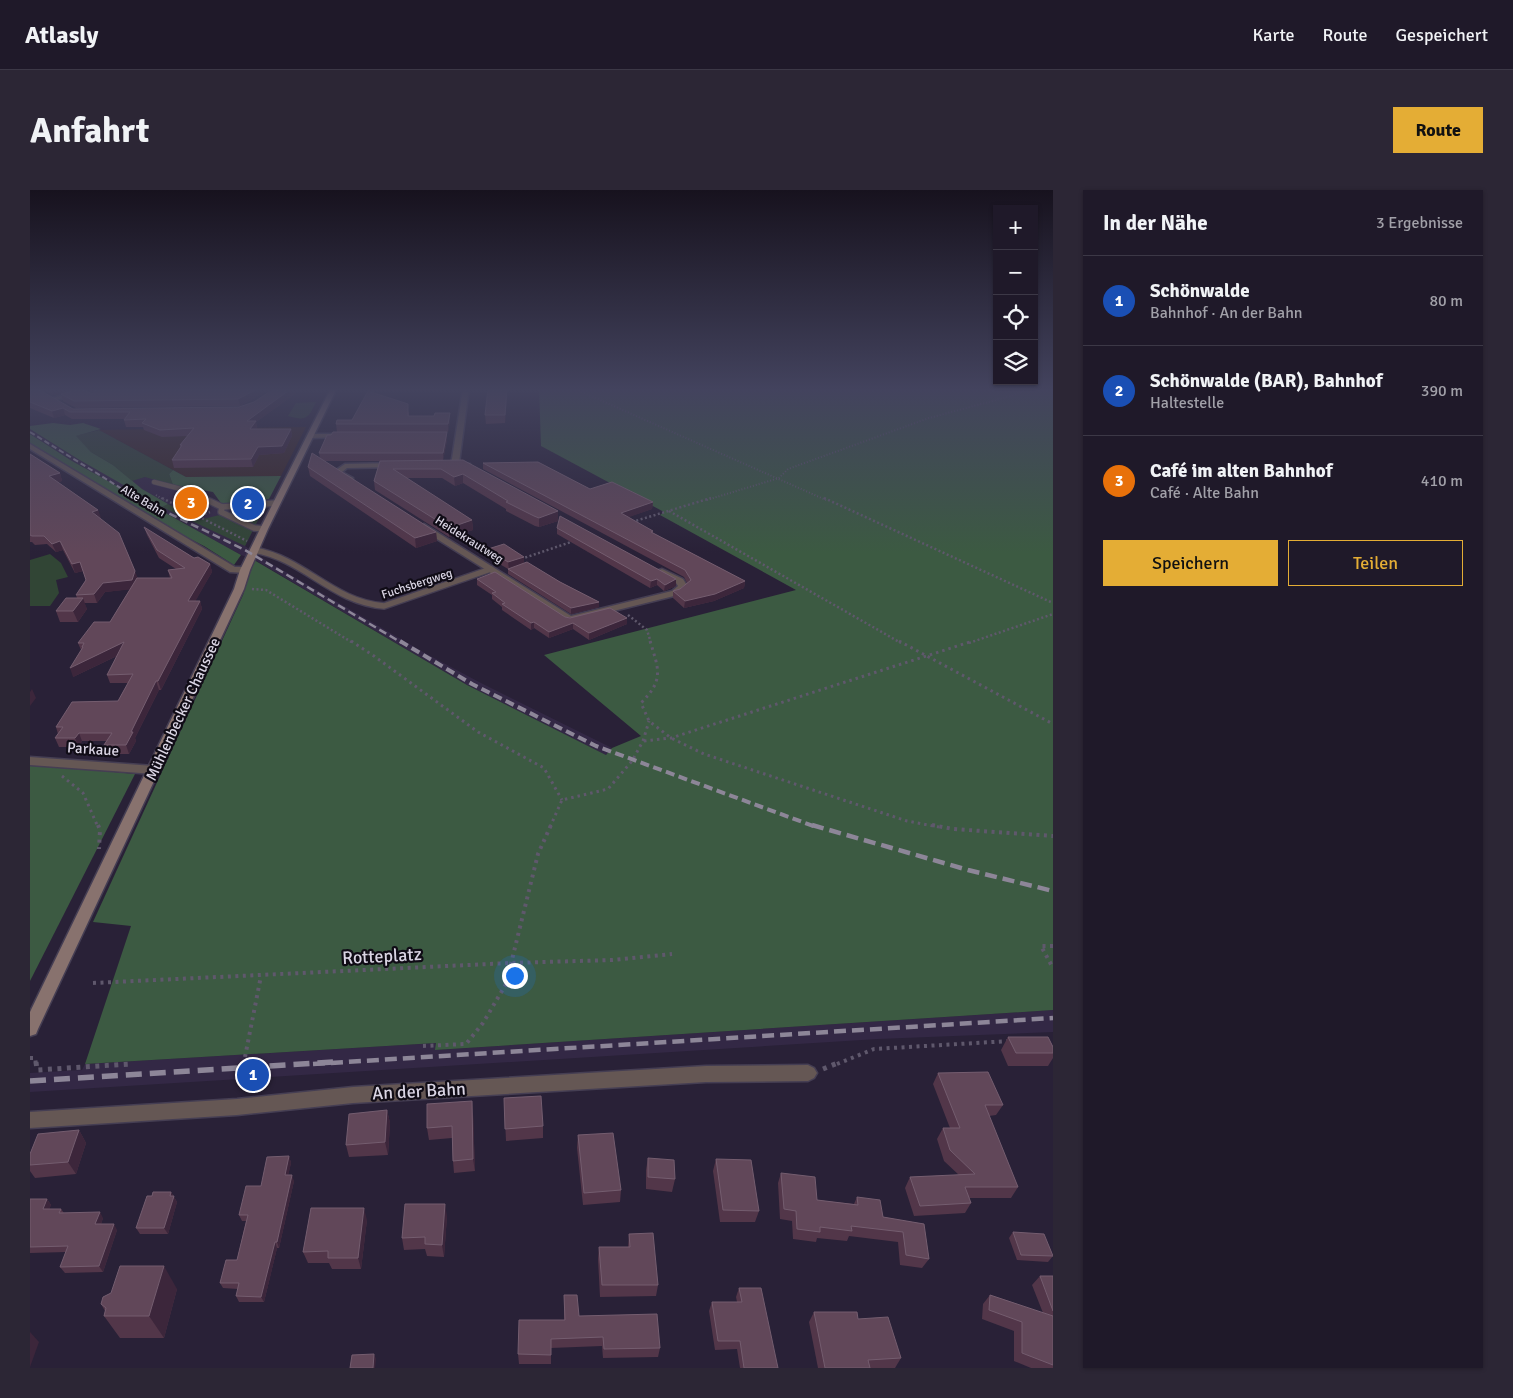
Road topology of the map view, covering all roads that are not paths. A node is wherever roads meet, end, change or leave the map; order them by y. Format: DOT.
graph roads {
  1 [pos="307,443"];
  2 [pos="459,443"];
  3 [pos="31,451"];
  4 [pos="446,465"];
  5 [pos="455,465"];
  6 [pos="400,466"];
  7 [pos="473,470"];
  8 [pos="154,482"];
  9 [pos="362,487"];
  10 [pos="278,503"];
  11 [pos="222,508"];
  12 [pos="418,523"];
  13 [pos="264,529"];
  14 [pos="252,546"];
  15 [pos="656,569"];
  16 [pos="245,570"];
  17 [pos="491,570"];
  18 [pos="30,761"];
  19 [pos="154,770"];
  20 [pos="30,1029"];
  21 [pos="808,1073"];
  22 [pos="30,1120"];
  1 -- 10 [label="main road, Mühlenbecker Chaussee"];
  2 -- 5 [label="street"];
  3 -- 16 [label="street, Alte Bahn"];
  4 -- 5 [label="street"];
  5 -- 7 [label="street"];
  6 -- 9 [label="street"];
  8 -- 11 [label="lane"];
  10 -- 11 [label="lane"];
  10 -- 13 [label="main road, Mühlenbecker Chaussee"];
  11 -- 13 [label="lane"];
  12 -- 17 [label="street, Heidekrautweg"];
  13 -- 14 [label="main road, Mühlenbecker Chaussee"];
  14 -- 16 [label="main road, Mühlenbecker Chaussee"];
  14 -- 17 [label="lane, Fuchsbergweg"];
  15 -- 17 [label="street, Heidekrautweg"];
  16 -- 19 [label="main road, Mühlenbecker Chaussee"];
  18 -- 19 [label="street, Parkaue"];
  19 -- 20 [label="main road, Mühlenbecker Chaussee"];
  21 -- 22 [label="street, An der Bahn"];
}
